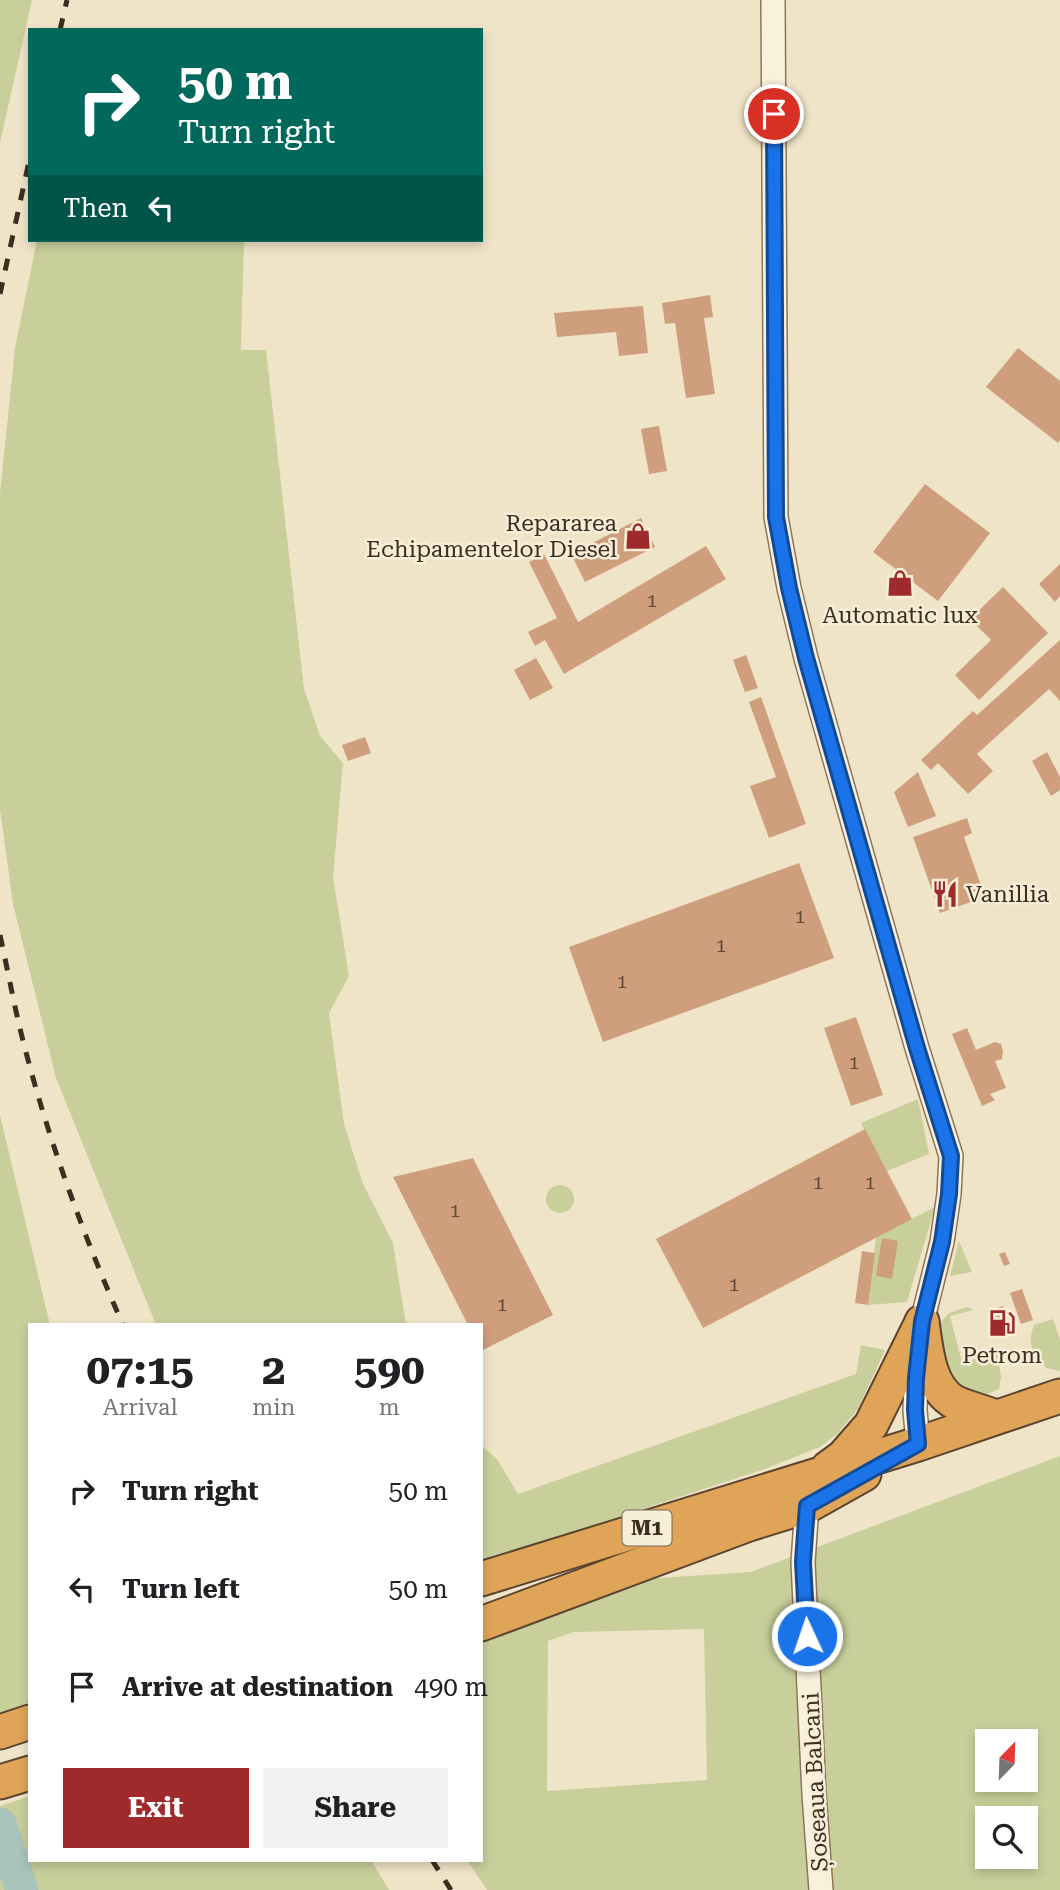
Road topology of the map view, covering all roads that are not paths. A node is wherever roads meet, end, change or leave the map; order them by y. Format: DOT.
graph roads {
  1 [pos="773,0"];
  2 [pos="922,1322"];
  3 [pos="1060,1396"];
  4 [pos="996,1417"];
  5 [pos="918,1444"];
  6 [pos="823,1472"];
  7 [pos="807,1506"];
  8 [pos="483,1578"];
  9 [pos="483,1623"];
  10 [pos="28,1723"];
  11 [pos="0,1732"];
  12 [pos="28,1774"];
  13 [pos="0,1782"];
  14 [pos="821,1890"];
  1 -- 2 [label="street"];
  2 -- 4 [label="highway"];
  2 -- 5 [label="street"];
  2 -- 6 [label="highway"];
  3 -- 4 [label="highway, M1"];
  4 -- 5 [label="highway, M1"];
  5 -- 6 [label="highway, M1"];
  5 -- 7 [label="highway, M1"];
  6 -- 8 [label="highway, M1"];
  7 -- 9 [label="highway, M1"];
  7 -- 14 [label="street, Șoseaua Balcani"];
  10 -- 11 [label="highway"];
  12 -- 13 [label="highway"];
}
